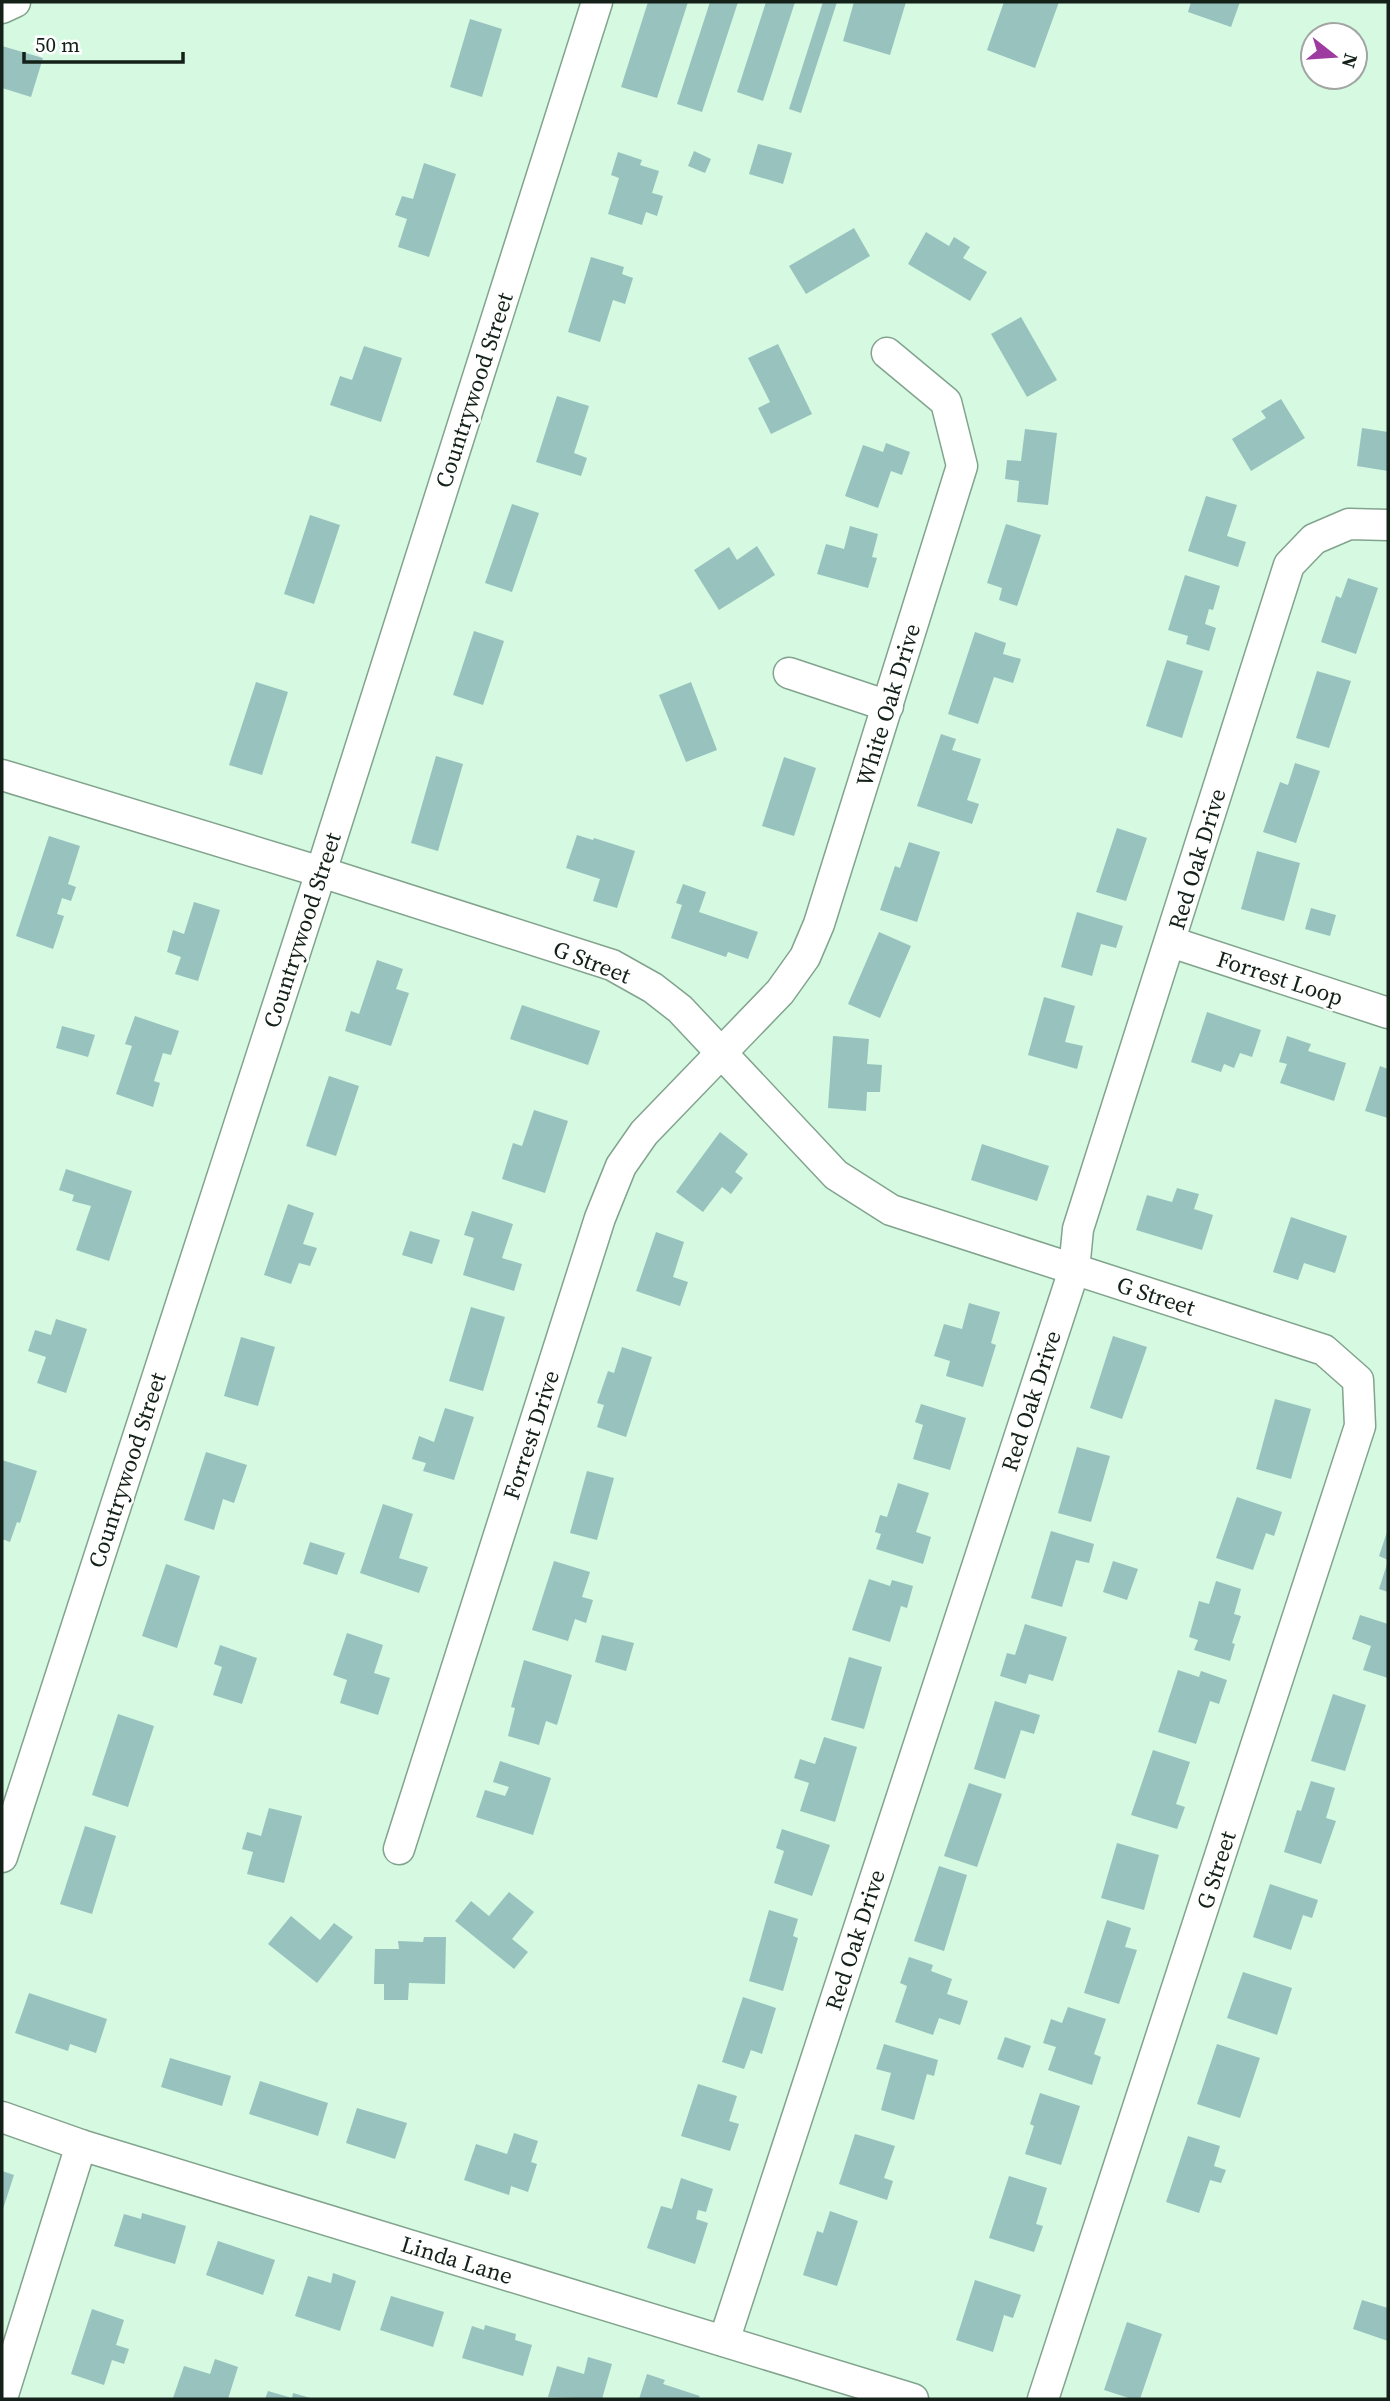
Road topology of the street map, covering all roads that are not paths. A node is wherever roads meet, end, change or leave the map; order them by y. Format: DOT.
graph roads {
  1 [pos="16,2"];
  2 [pos="597,2"];
  3 [pos="2,8"];
  4 [pos="887,353"];
  5 [pos="1388,525"];
  6 [pos="789,673"];
  7 [pos="888,706"];
  8 [pos="2,775"];
  9 [pos="321,872"];
  10 [pos="1171,942"];
  11 [pos="1388,1013"];
  12 [pos="723,1054"];
  13 [pos="1074,1270"];
  14 [pos="399,1849"];
  15 [pos="2,1857"];
  16 [pos="2,2117"];
  17 [pos="81,2145"];
  18 [pos="724,2341"];
  19 [pos="2,2398"];
  20 [pos="913,2399"];
  21 [pos="1043,2399"];
  1 -- 3 [label="street"];
  2 -- 9 [label="street, Countrywood Street"];
  4 -- 7 [label="street, White Oak Drive"];
  5 -- 10 [label="street, Red Oak Drive"];
  6 -- 7 [label="street"];
  7 -- 12 [label="street, White Oak Drive"];
  8 -- 9 [label="street, G Street"];
  9 -- 12 [label="street, G Street"];
  9 -- 15 [label="street, Countrywood Street"];
  10 -- 11 [label="street, Forrest Loop"];
  10 -- 13 [label="street, Red Oak Drive"];
  12 -- 13 [label="street, G Street"];
  12 -- 14 [label="street, Forrest Drive"];
  13 -- 18 [label="street, Red Oak Drive"];
  13 -- 21 [label="street, G Street"];
  16 -- 17 [label="street, Linda Lane"];
  17 -- 18 [label="street, Linda Lane"];
  17 -- 19 [label="street"];
  18 -- 20 [label="street, Linda Lane"];
}
